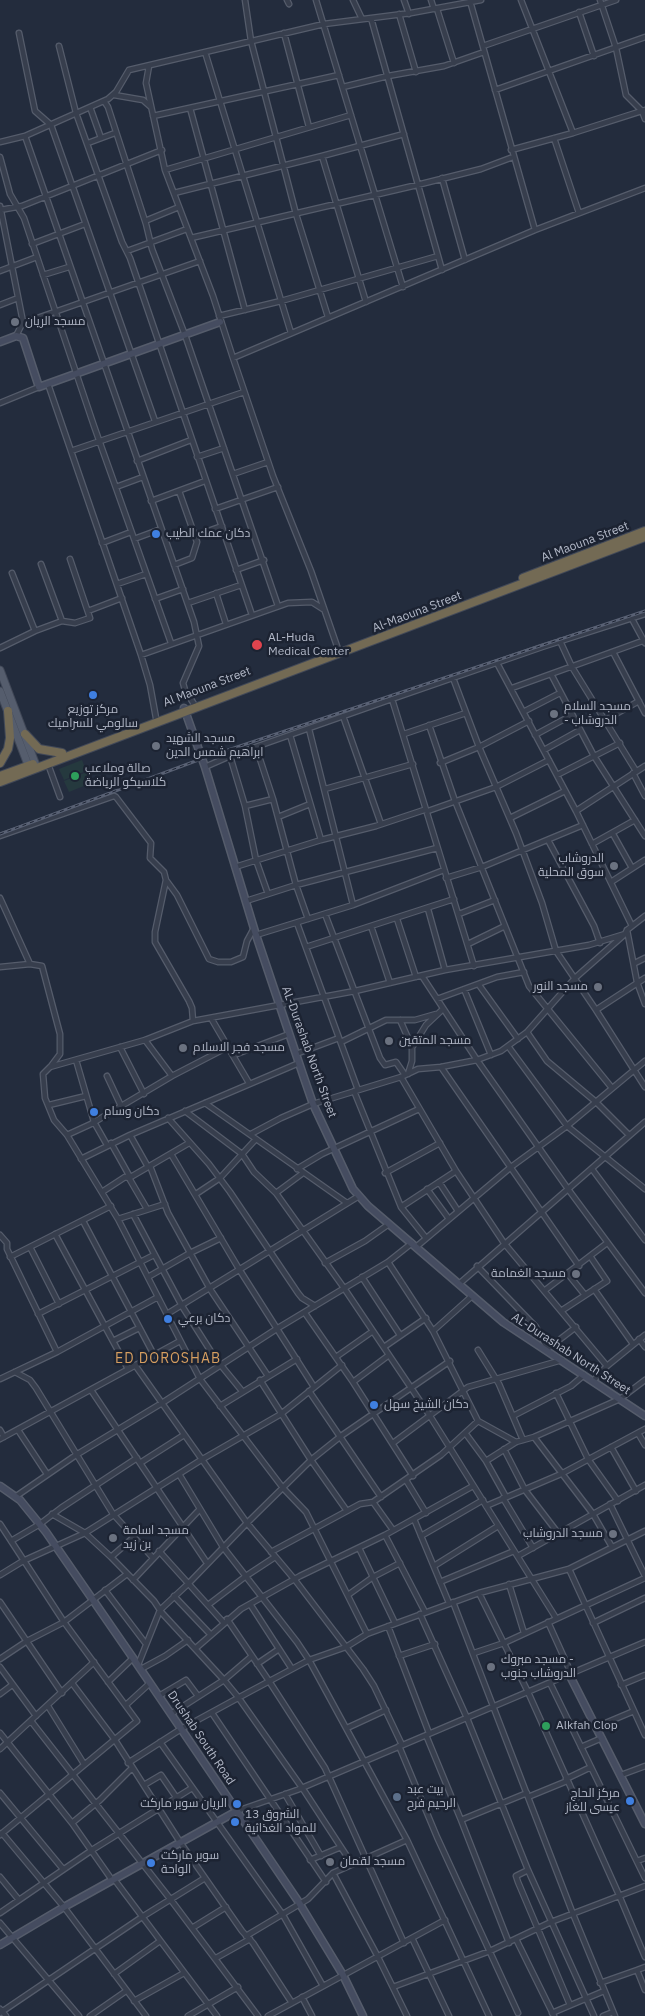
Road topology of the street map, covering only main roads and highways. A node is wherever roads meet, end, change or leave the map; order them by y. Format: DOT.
graph roads {
  1 [pos="645,531"];
  2 [pos="645,537"];
  3 [pos="0,670"];
  4 [pos="0,691"];
  5 [pos="184,710"];
  6 [pos="8,712"];
  7 [pos="25,734"];
  8 [pos="62,753"];
  9 [pos="0,763"];
  10 [pos="33,766"];
  11 [pos="0,776"];
  12 [pos="0,782"];
  1 -- 5 [label="highway, Al Maouna Street"];
  2 -- 5 [label="highway, Al-Maouna Street"];
  3 -- 6 [label="main road"];
  4 -- 6 [label="main road"];
  5 -- 8 [label="highway, Al Maouna Street"];
  5 -- 10 [label="highway, Al-Maouna Street"];
  6 -- 7 [label="main road"];
  6 -- 9 [label="highway"];
  6 -- 10 [label="main road"];
  7 -- 8 [label="highway"];
  7 -- 10 [label="main road"];
  8 -- 10 [label="highway, Al Maouna Street"];
  10 -- 11 [label="highway, Al Maouna Street"];
  10 -- 12 [label="highway, Al-Maouna Street"];
}
